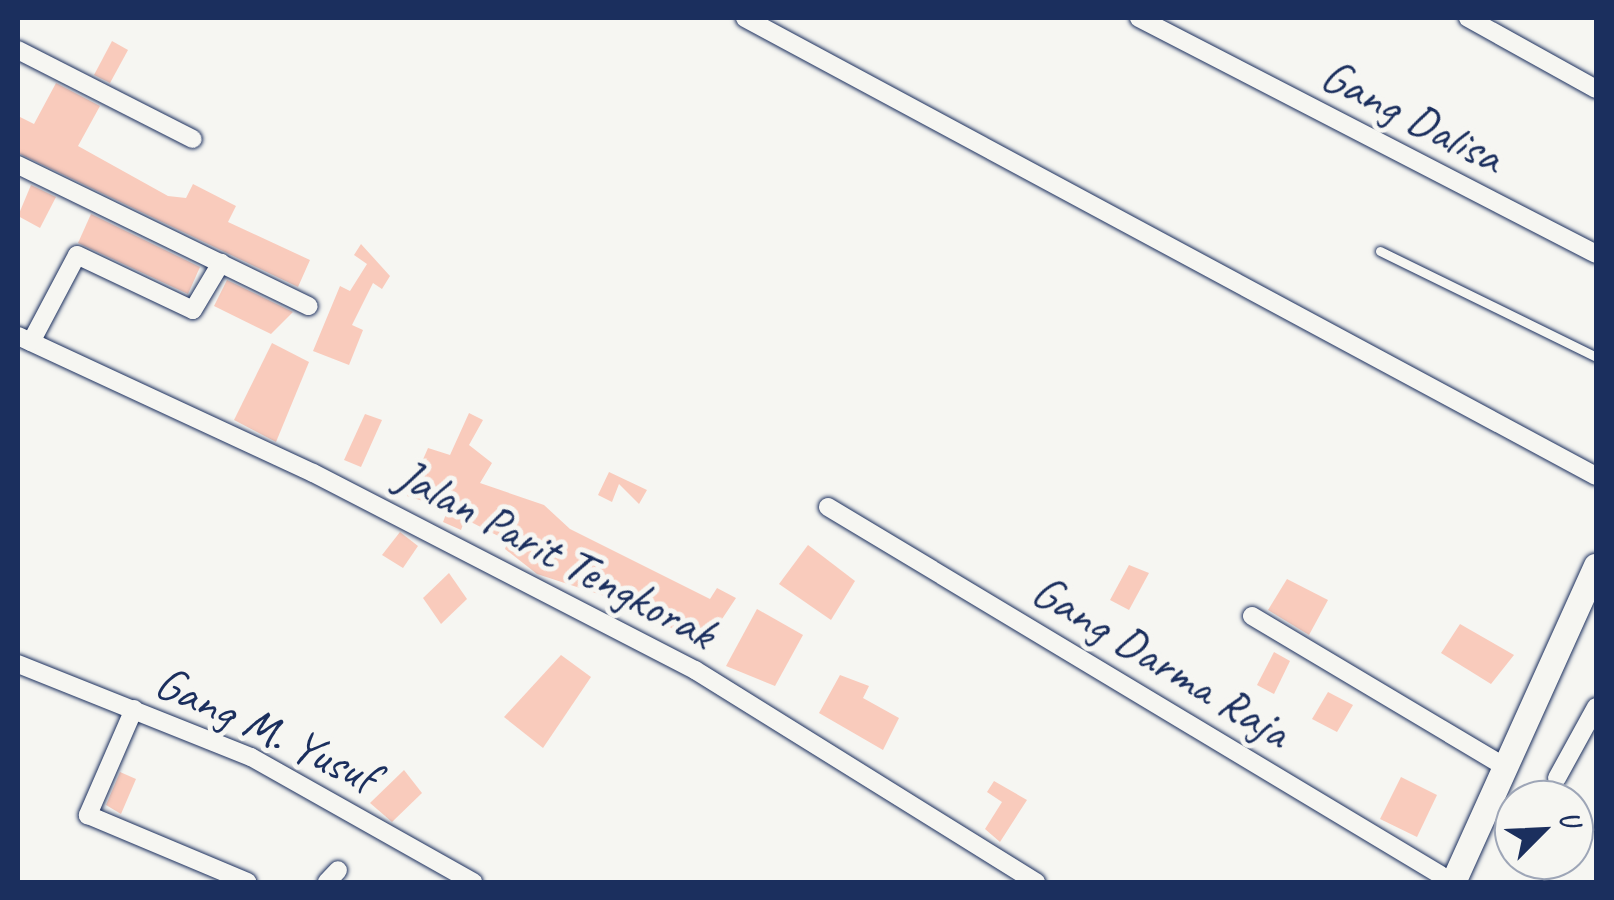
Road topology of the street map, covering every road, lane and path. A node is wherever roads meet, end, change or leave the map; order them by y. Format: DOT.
graph roads {
  1 [pos="745,18"];
  2 [pos="1468,18"];
  3 [pos="1150,20"];
  4 [pos="18,50"];
  5 [pos="1596,89"];
  6 [pos="193,139"];
  7 [pos="18,164"];
  8 [pos="1380,252"];
  9 [pos="1596,254"];
  10 [pos="221,263"];
  11 [pos="310,306"];
  12 [pos="24,339"];
  13 [pos="1596,357"];
  14 [pos="1596,476"];
  15 [pos="828,507"];
  16 [pos="1596,566"];
  17 [pos="1252,616"];
  18 [pos="18,664"];
  19 [pos="1596,708"];
  20 [pos="134,710"];
  21 [pos="1502,765"];
  22 [pos="1557,778"];
  23 [pos="247,882"];
  24 [pos="473,882"];
  25 [pos="1036,882"];
  26 [pos="1453,882"];
  1 -- 14 [label="street"];
  2 -- 5 [label="street"];
  3 -- 9 [label="street, Gang Dalisa"];
  4 -- 6 [label="street"];
  7 -- 10 [label="street"];
  8 -- 13 [label="lane"];
  10 -- 11 [label="street"];
  10 -- 12 [label="street"];
  12 -- 25 [label="street, Jalan Parit Tengkorak"];
  15 -- 26 [label="street, Gang Darma Raja"];
  16 -- 21 [label="main road"];
  17 -- 21 [label="street"];
  18 -- 20 [label="street, Gang M. Yusuf"];
  19 -- 22 [label="street"];
  20 -- 23 [label="street"];
  20 -- 24 [label="street, Gang M. Yusuf"];
  21 -- 26 [label="main road"];
}
